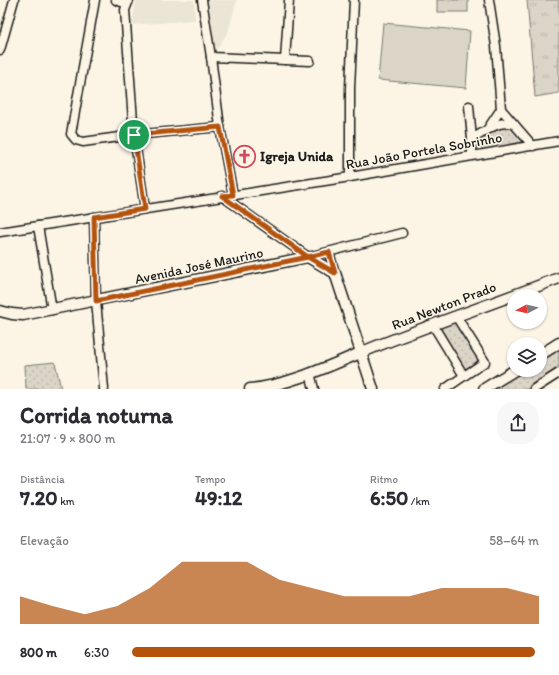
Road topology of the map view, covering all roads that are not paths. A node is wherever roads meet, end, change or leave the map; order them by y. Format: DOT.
graph roads {
  1 [pos="14,0"];
  2 [pos="95,0"];
  3 [pos="116,0"];
  4 [pos="202,0"];
  5 [pos="289,0"];
  6 [pos="354,0"];
  7 [pos="488,0"];
  8 [pos="128,2"];
  9 [pos="0,50"];
  10 [pos="211,56"];
  11 [pos="285,60"];
  12 [pos="310,61"];
  13 [pos="469,106"];
  14 [pos="501,109"];
  15 [pos="514,124"];
  16 [pos="220,127"];
  17 [pos="487,130"];
  18 [pos="134,135"];
  19 [pos="472,139"];
  20 [pos="559,141"];
  21 [pos="533,146"];
  22 [pos="472,155"];
  23 [pos="350,177"];
  24 [pos="233,195"];
  25 [pos="222,196"];
  26 [pos="145,209"];
  27 [pos="94,217"];
  28 [pos="38,226"];
  29 [pos="0,232"];
  30 [pos="402,233"];
  31 [pos="329,252"];
  32 [pos="308,257"];
  33 [pos="335,273"];
  34 [pos="559,278"];
  35 [pos="96,301"];
  36 [pos="52,310"];
  37 [pos="0,311"];
  38 [pos="456,316"];
  39 [pos="432,325"];
  40 [pos="559,343"];
  41 [pos="547,350"];
  42 [pos="361,353"];
  43 [pos="310,373"];
  44 [pos="559,373"];
  45 [pos="507,375"];
  46 [pos="464,376"];
  47 [pos="265,388"];
  48 [pos="104,389"];
  49 [pos="250,389"];
  50 [pos="314,389"];
  51 [pos="373,389"];
  52 [pos="445,389"];
  53 [pos="484,389"];
  54 [pos="534,389"];
  1 -- 9 [label="street"];
  2 -- 18 [label="street"];
  3 -- 8 [label="street"];
  4 -- 10 [label="street"];
  5 -- 11 [label="street"];
  6 -- 23 [label="street"];
  7 -- 14 [label="street"];
  8 -- 18 [label="street"];
  10 -- 11 [label="street"];
  10 -- 16 [label="street"];
  11 -- 12 [label="street"];
  13 -- 19 [label="street"];
  14 -- 15 [label="street"];
  14 -- 17 [label="street"];
  15 -- 17 [label="street"];
  15 -- 21 [label="street"];
  16 -- 18 [label="street"];
  16 -- 24 [label="street"];
  17 -- 19 [label="street"];
  18 -- 26 [label="street"];
  19 -- 22 [label="street"];
  20 -- 21 [label="street, Rua João Portela Sobrinho"];
  21 -- 22 [label="street, Rua João Portela Sobrinho"];
  22 -- 23 [label="street, Rua João Portela Sobrinho"];
  23 -- 24 [label="street, Rua João Portela Sobrinho"];
  24 -- 25 [label="street, Rua João Portela Sobrinho"];
  25 -- 26 [label="street, Rua João Portela Sobrinho"];
  25 -- 32 [label="street"];
  26 -- 27 [label="street, Rua João Portela Sobrinho"];
  27 -- 28 [label="street, Rua João Portela Sobrinho"];
  27 -- 35 [label="street"];
  28 -- 29 [label="street, Rua João Portela Sobrinho"];
  28 -- 36 [label="street"];
  30 -- 31 [label="street, Avenida José Maurino"];
  31 -- 32 [label="street, Avenida José Maurino"];
  31 -- 33 [label="street"];
  32 -- 33 [label="street"];
  32 -- 35 [label="street, Avenida José Maurino"];
  33 -- 42 [label="street"];
  34 -- 38 [label="street, Rua Newton Prado"];
  35 -- 36 [label="street, Avenida José Maurino"];
  35 -- 48 [label="street"];
  36 -- 37 [label="street, Avenida José Maurino"];
  38 -- 39 [label="street, Rua Newton Prado"];
  38 -- 46 [label="street"];
  39 -- 42 [label="street, Rua Newton Prado"];
  39 -- 46 [label="street"];
  40 -- 41 [label="street"];
  42 -- 43 [label="street, Rua Newton Prado"];
  42 -- 51 [label="street"];
  43 -- 47 [label="street, Rua Newton Prado"];
  43 -- 50 [label="street"];
  44 -- 54 [label="street"];
  45 -- 53 [label="street"];
  46 -- 52 [label="street"];
  47 -- 49 [label="street, Rua Newton Prado"];
}
